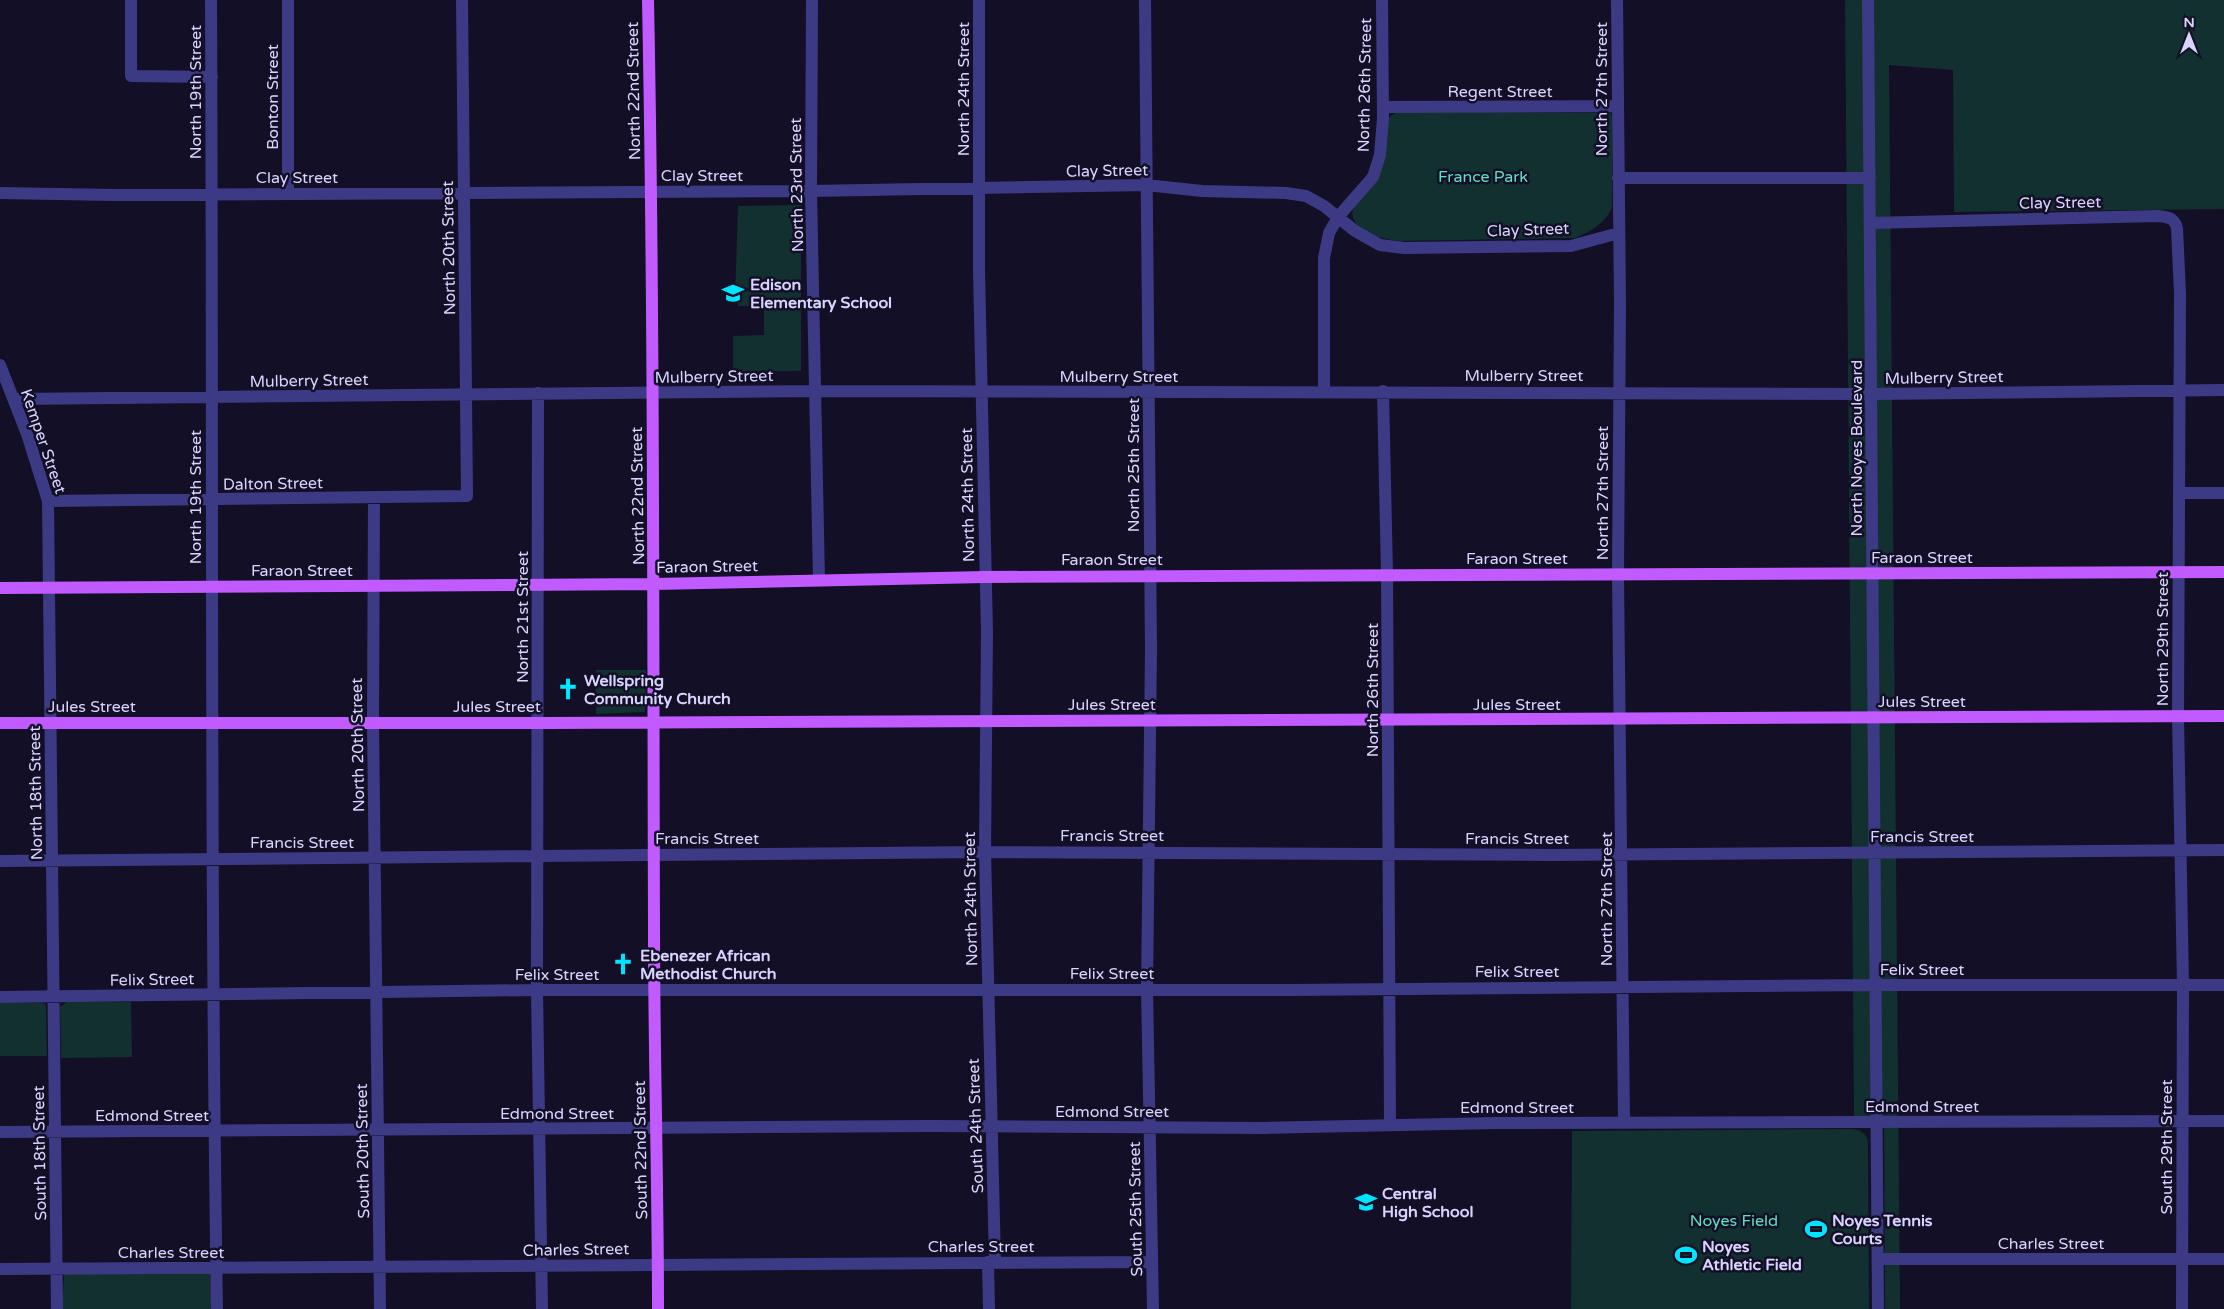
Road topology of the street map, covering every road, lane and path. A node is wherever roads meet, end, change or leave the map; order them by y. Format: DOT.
graph roads {
  1 [pos="130,0"];
  2 [pos="211,0"];
  3 [pos="288,0"];
  4 [pos="462,0"];
  5 [pos="648,0"];
  6 [pos="812,0"];
  7 [pos="978,0"];
  8 [pos="1145,0"];
  9 [pos="1382,0"];
  10 [pos="1617,0"];
  11 [pos="1868,0"];
  12 [pos="212,77"];
  13 [pos="1618,106"];
  14 [pos="1383,107"];
  15 [pos="1618,178"];
  16 [pos="1870,178"];
  17 [pos="1146,185"];
  18 [pos="980,188"];
  19 [pos="812,191"];
  20 [pos="652,192"];
  21 [pos="0,193"];
  22 [pos="464,193"];
  23 [pos="212,194"];
  24 [pos="288,194"];
  25 [pos="1338,217"];
  26 [pos="1871,223"];
  27 [pos="1619,233"];
  28 [pos="2180,293"];
  29 [pos="0,365"];
  30 [pos="2179,390"];
  31 [pos="2224,390"];
  32 [pos="817,391"];
  33 [pos="1383,391"];
  34 [pos="981,392"];
  35 [pos="1148,392"];
  36 [pos="1324,392"];
  37 [pos="1619,392"];
  38 [pos="652,393"];
  39 [pos="538,394"];
  40 [pos="1872,394"];
  41 [pos="466,395"];
  42 [pos="212,397"];
  43 [pos="14,399"];
  44 [pos="2224,493"];
  45 [pos="2179,494"];
  46 [pos="467,496"];
  47 [pos="374,498"];
  48 [pos="211,500"];
  49 [pos="48,501"];
  50 [pos="2179,572"];
  51 [pos="2224,572"];
  52 [pos="1387,574"];
  53 [pos="1618,574"];
  54 [pos="1873,574"];
  55 [pos="1150,576"];
  56 [pos="985,577"];
  57 [pos="819,580"];
  58 [pos="654,584"];
  59 [pos="538,585"];
  60 [pos="211,586"];
  61 [pos="373,586"];
  62 [pos="0,588"];
  63 [pos="49,588"];
  64 [pos="2178,716"];
  65 [pos="2224,716"];
  66 [pos="1874,718"];
  67 [pos="985,720"];
  68 [pos="1151,720"];
  69 [pos="1388,720"];
  70 [pos="1620,720"];
  71 [pos="213,722"];
  72 [pos="373,722"];
  73 [pos="655,722"];
  74 [pos="0,723"];
  75 [pos="51,723"];
  76 [pos="539,723"];
  77 [pos="2181,850"];
  78 [pos="2224,850"];
  79 [pos="1149,851"];
  80 [pos="985,852"];
  81 [pos="1389,853"];
  82 [pos="1875,853"];
  83 [pos="654,854"];
  84 [pos="1621,854"];
  85 [pos="539,856"];
  86 [pos="214,858"];
  87 [pos="375,858"];
  88 [pos="52,860"];
  89 [pos="0,861"];
  90 [pos="1876,985"];
  91 [pos="2183,985"];
  92 [pos="2224,985"];
  93 [pos="1623,987"];
  94 [pos="988,988"];
  95 [pos="1148,989"];
  96 [pos="1390,989"];
  97 [pos="537,990"];
  98 [pos="654,991"];
  99 [pos="376,992"];
  100 [pos="214,994"];
  101 [pos="0,997"];
  102 [pos="54,997"];
  103 [pos="2182,1121"];
  104 [pos="2224,1121"];
  105 [pos="1876,1122"];
  106 [pos="1624,1123"];
  107 [pos="1390,1125"];
  108 [pos="991,1127"];
  109 [pos="1150,1127"];
  110 [pos="656,1128"];
  111 [pos="540,1129"];
  112 [pos="378,1130"];
  113 [pos="0,1132"];
  114 [pos="56,1132"];
  115 [pos="215,1132"];
  116 [pos="1878,1259"];
  117 [pos="2182,1259"];
  118 [pos="2224,1259"];
  119 [pos="991,1262"];
  120 [pos="1152,1262"];
  121 [pos="658,1264"];
  122 [pos="542,1265"];
  123 [pos="379,1267"];
  124 [pos="217,1268"];
  125 [pos="0,1269"];
  126 [pos="56,1269"];
  127 [pos="57,1309"];
  128 [pos="217,1309"];
  129 [pos="380,1309"];
  130 [pos="542,1309"];
  131 [pos="658,1309"];
  132 [pos="989,1309"];
  133 [pos="1153,1309"];
  134 [pos="1878,1309"];
  135 [pos="2182,1309"];
  1 -- 12 [label="street"];
  2 -- 12 [label="street, North 19th Street"];
  3 -- 24 [label="street, Bonton Street"];
  4 -- 22 [label="street, North 20th Street"];
  5 -- 20 [label="main road, North 22nd Street"];
  6 -- 19 [label="street, North 23rd Street"];
  7 -- 18 [label="street, North 24th Street"];
  8 -- 17 [label="street, North 25th Street"];
  9 -- 14 [label="street, North 26th Street"];
  10 -- 13 [label="street, North 27th Street"];
  11 -- 16 [label="street, North Noyes Boulevard"];
  12 -- 23 [label="street, North 19th Street"];
  13 -- 14 [label="street, Regent Street"];
  13 -- 15 [label="street, North 27th Street"];
  14 -- 25 [label="street, North 26th Street"];
  15 -- 16 [label="street"];
  15 -- 27 [label="street, North 27th Street"];
  16 -- 26 [label="street, North Noyes Boulevard"];
  17 -- 18 [label="street, Clay Street"];
  17 -- 25 [label="street, Clay Street"];
  17 -- 35 [label="street, North 25th Street"];
  18 -- 19 [label="street, Clay Street"];
  18 -- 34 [label="street, North 24th Street"];
  19 -- 20 [label="street, Clay Street"];
  19 -- 32 [label="street, North 23rd Street"];
  20 -- 22 [label="street, Clay Street"];
  20 -- 38 [label="main road, North 22nd Street"];
  21 -- 23 [label="street, Clay Street"];
  22 -- 24 [label="street, Clay Street"];
  22 -- 41 [label="street, North 20th Street"];
  23 -- 24 [label="street, Clay Street"];
  23 -- 42 [label="street, North 19th Street"];
  25 -- 27 [label="street, Clay Street"];
  25 -- 36 [label="street, North 26th Street"];
  26 -- 28 [label="street, Clay Street"];
  26 -- 40 [label="street, North Noyes Boulevard"];
  27 -- 37 [label="street, North 27th Street"];
  28 -- 30 [label="street, North 29th Street"];
  29 -- 43 [label="street, Kemper Street"];
  30 -- 31 [label="street, Mulberry Street"];
  30 -- 40 [label="street, Mulberry Street"];
  30 -- 45 [label="street, North 29th Street"];
  32 -- 34 [label="street, Mulberry Street"];
  32 -- 38 [label="street, Mulberry Street"];
  32 -- 57 [label="street, North 23rd Street"];
  33 -- 36 [label="street, Mulberry Street"];
  33 -- 37 [label="street, Mulberry Street"];
  33 -- 52 [label="street, North 26th Street"];
  34 -- 35 [label="street, Mulberry Street"];
  34 -- 56 [label="street, North 24th Street"];
  35 -- 36 [label="street, Mulberry Street"];
  35 -- 55 [label="street, North 25th Street"];
  37 -- 40 [label="street, Mulberry Street"];
  37 -- 53 [label="street, North 27th Street"];
  38 -- 39 [label="street, Mulberry Street"];
  38 -- 58 [label="main road, North 22nd Street"];
  39 -- 41 [label="street, Mulberry Street"];
  39 -- 59 [label="street, North 21st Street"];
  40 -- 54 [label="street, North Noyes Boulevard"];
  41 -- 42 [label="street, Mulberry Street"];
  41 -- 46 [label="street, North 20th Street"];
  42 -- 43 [label="street, Mulberry Street"];
  42 -- 48 [label="street, North 19th Street"];
  43 -- 49 [label="street, Kemper Street"];
  44 -- 45 [label="street"];
  45 -- 50 [label="street, North 29th Street"];
  46 -- 47 [label="street, Dalton Street"];
  47 -- 48 [label="street, Dalton Street"];
  47 -- 61 [label="street, North 20th Street"];
  48 -- 49 [label="street, Dalton Street"];
  48 -- 60 [label="street, North 19th Street"];
  49 -- 63 [label="street, Kemper Street"];
  50 -- 51 [label="main road, Faraon Street"];
  50 -- 54 [label="main road, Faraon Street"];
  50 -- 64 [label="street, North 29th Street"];
  52 -- 53 [label="main road, Faraon Street"];
  52 -- 55 [label="main road, Faraon Street"];
  52 -- 69 [label="street, North 26th Street"];
  53 -- 54 [label="main road, Faraon Street"];
  53 -- 70 [label="street, North 27th Street"];
  54 -- 66 [label="street, North Noyes Boulevard"];
  55 -- 56 [label="main road, Faraon Street"];
  55 -- 68 [label="street, North 25th Street"];
  56 -- 57 [label="main road, Faraon Street"];
  56 -- 67 [label="street, North 24th Street"];
  57 -- 58 [label="main road, Faraon Street"];
  58 -- 59 [label="main road, Faraon Street"];
  58 -- 73 [label="main road, North 22nd Street"];
  59 -- 61 [label="main road, Faraon Street"];
  59 -- 76 [label="street, North 21st Street"];
  60 -- 61 [label="main road, Faraon Street"];
  60 -- 63 [label="main road, Faraon Street"];
  60 -- 71 [label="street, North 19th Street"];
  61 -- 72 [label="street, North 20th Street"];
  62 -- 63 [label="main road, Faraon Street"];
  63 -- 75 [label="street, North 18th Street"];
  64 -- 65 [label="main road, Jules Street"];
  64 -- 66 [label="main road, Jules Street"];
  64 -- 77 [label="street, North 29th Street"];
  66 -- 70 [label="main road, Jules Street"];
  66 -- 82 [label="street, North Noyes Boulevard"];
  67 -- 68 [label="main road, Jules Street"];
  67 -- 73 [label="main road, Jules Street"];
  67 -- 80 [label="street, North 24th Street"];
  68 -- 69 [label="main road, Jules Street"];
  68 -- 79 [label="street, North 25th Street"];
  69 -- 70 [label="main road, Jules Street"];
  69 -- 81 [label="street, North 26th Street"];
  70 -- 84 [label="street, North 27th Street"];
  71 -- 72 [label="main road, Jules Street"];
  71 -- 75 [label="main road, Jules Street"];
  71 -- 86 [label="street, North 19th Street"];
  72 -- 76 [label="main road, Jules Street"];
  72 -- 87 [label="street, North 20th Street"];
  73 -- 76 [label="main road, Jules Street"];
  73 -- 83 [label="main road, North 22nd Street"];
  74 -- 75 [label="main road, Jules Street"];
  75 -- 88 [label="street, North 18th Street"];
  76 -- 85 [label="street, North 21st Street"];
  77 -- 78 [label="street, Francis Street"];
  77 -- 82 [label="street, Francis Street"];
  77 -- 91 [label="street, North 29th Street"];
  79 -- 80 [label="street, Francis Street"];
  79 -- 81 [label="street, Francis Street"];
  79 -- 95 [label="street, North 25th Street"];
  80 -- 83 [label="street, Francis Street"];
  80 -- 94 [label="street, North 24th Street"];
  81 -- 84 [label="street, Francis Street"];
  81 -- 96 [label="street, North 26th Street"];
  82 -- 84 [label="street, Francis Street"];
  82 -- 90 [label="street, North Noyes Boulevard"];
  83 -- 85 [label="street, Francis Street"];
  83 -- 98 [label="main road, North 22nd Street"];
  84 -- 93 [label="street, North 27th Street"];
  85 -- 87 [label="street, Francis Street"];
  85 -- 97 [label="street, North 21st Street"];
  86 -- 87 [label="street, Francis Street"];
  86 -- 88 [label="street, Francis Street"];
  86 -- 100 [label="street, North 19th Street"];
  87 -- 99 [label="street, North 20th Street"];
  88 -- 89 [label="street, Francis Street"];
  88 -- 102 [label="street, North 18th Street"];
  90 -- 91 [label="street, Felix Street"];
  90 -- 93 [label="street, Felix Street"];
  90 -- 105 [label="street, North Noyes Boulevard"];
  91 -- 92 [label="street, Felix Street"];
  91 -- 103 [label="street, South 29th Street"];
  93 -- 96 [label="street, Felix Street"];
  93 -- 106 [label="street, North 27th Street"];
  94 -- 95 [label="street, Felix Street"];
  94 -- 98 [label="street, Felix Street"];
  94 -- 108 [label="street, South 24th Street"];
  95 -- 96 [label="street, Felix Street"];
  95 -- 109 [label="street, South 25th Street"];
  96 -- 107 [label="street, North 26th Street"];
  97 -- 98 [label="street, Felix Street"];
  97 -- 99 [label="street, Felix Street"];
  97 -- 111 [label="street, North 21st Street"];
  98 -- 110 [label="main road, South 22nd Street"];
  99 -- 100 [label="street, Felix Street"];
  99 -- 112 [label="street, South 20th Street"];
  100 -- 102 [label="street, Felix Street"];
  100 -- 115 [label="street, North 19th Street"];
  101 -- 102 [label="street, Felix Street"];
  102 -- 114 [label="street, South 18th Street"];
  103 -- 104 [label="street, Edmond Street"];
  103 -- 105 [label="street, Edmond Street"];
  103 -- 117 [label="street, South 29th Street"];
  105 -- 106 [label="street, Edmond Street"];
  105 -- 116 [label="street, North Noyes Boulevard"];
  106 -- 107 [label="street, Edmond Street"];
  107 -- 109 [label="street, Edmond Street"];
  108 -- 109 [label="street, Edmond Street"];
  108 -- 110 [label="street, Edmond Street"];
  108 -- 119 [label="street, South 24th Street"];
  109 -- 120 [label="street, South 25th Street"];
  110 -- 111 [label="street, Edmond Street"];
  110 -- 121 [label="main road, South 22nd Street"];
  111 -- 112 [label="street, Edmond Street"];
  111 -- 122 [label="street, North 21st Street"];
  112 -- 115 [label="street, Edmond Street"];
  112 -- 123 [label="street, South 20th Street"];
  113 -- 114 [label="street, Edmond Street"];
  114 -- 115 [label="street, Edmond Street"];
  114 -- 126 [label="street, South 18th Street"];
  115 -- 124 [label="street, North 19th Street"];
  116 -- 117 [label="street, Charles Street"];
  116 -- 134 [label="street, North Noyes Boulevard"];
  117 -- 118 [label="street, Charles Street"];
  117 -- 135 [label="street, South 29th Street"];
  119 -- 120 [label="street, Charles Street"];
  119 -- 121 [label="street, Charles Street"];
  119 -- 132 [label="street, South 24th Street"];
  120 -- 133 [label="street, South 25th Street"];
  121 -- 122 [label="street, Charles Street"];
  121 -- 131 [label="main road, South 22nd Street"];
  122 -- 123 [label="street, Charles Street"];
  122 -- 130 [label="street, North 21st Street"];
  123 -- 124 [label="street, Charles Street"];
  123 -- 129 [label="street, South 20th Street"];
  124 -- 126 [label="street, Charles Street"];
  124 -- 128 [label="street, North 19th Street"];
  125 -- 126 [label="street, Charles Street"];
  126 -- 127 [label="street, South 18th Street"];
}
